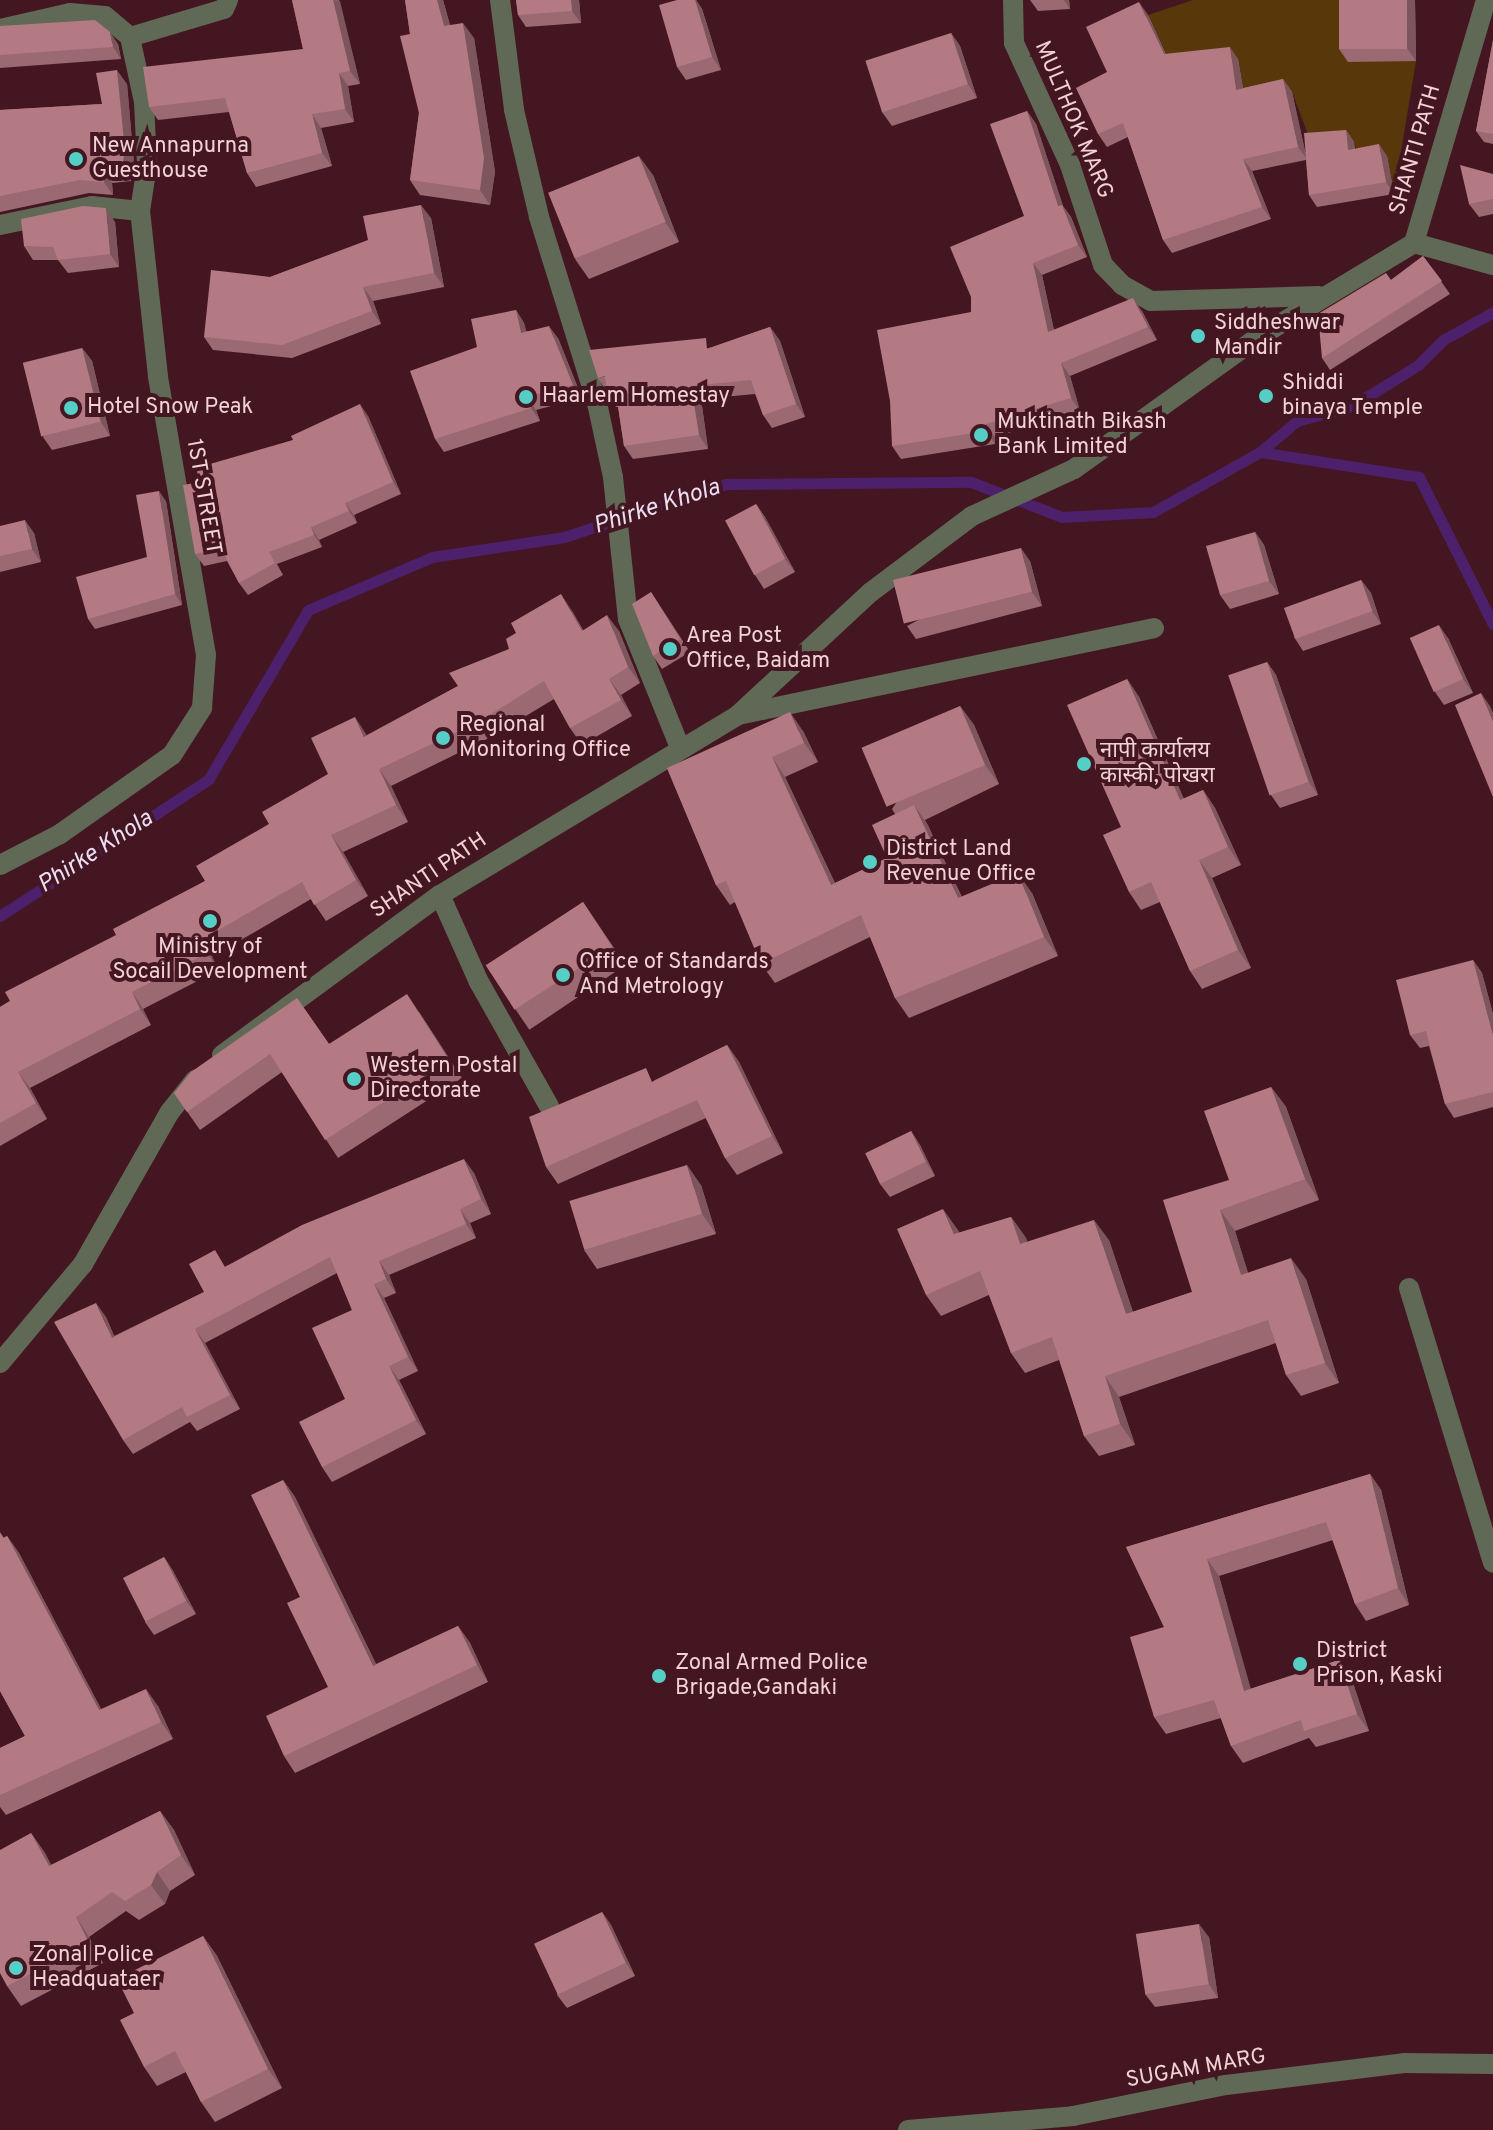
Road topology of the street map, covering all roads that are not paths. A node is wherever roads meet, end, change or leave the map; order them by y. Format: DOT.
graph roads {
  1 [pos="228,0"];
  2 [pos="500,0"];
  3 [pos="1013,0"];
  4 [pos="1486,0"];
  5 [pos="0,29"];
  6 [pos="130,37"];
  7 [pos="140,211"];
  8 [pos="0,225"];
  9 [pos="1414,243"];
  10 [pos="1493,265"];
  11 [pos="1321,296"];
  12 [pos="1154,628"];
  13 [pos="738,715"];
  14 [pos="680,748"];
  15 [pos="0,865"];
  16 [pos="440,895"];
  17 [pos="549,1106"];
  18 [pos="1409,1288"];
  19 [pos="0,1363"];
  20 [pos="1493,1562"];
  21 [pos="1493,2064"];
  22 [pos="908,2130"];
  1 -- 6 [label="street"];
  2 -- 14 [label="street"];
  3 -- 11 [label="street, MULTHOK MARG"];
  4 -- 9 [label="street, SHANTI PATH"];
  5 -- 6 [label="street"];
  6 -- 7 [label="street, 1ST STREET"];
  7 -- 8 [label="street"];
  7 -- 15 [label="street, 1ST STREET"];
  9 -- 10 [label="street"];
  9 -- 11 [label="street, SHANTI PATH"];
  11 -- 13 [label="street, SHANTI PATH"];
  12 -- 13 [label="street"];
  13 -- 14 [label="street, SHANTI PATH"];
  14 -- 16 [label="street, SHANTI PATH"];
  16 -- 17 [label="street"];
  16 -- 19 [label="street, SHANTI PATH"];
  18 -- 20 [label="street"];
  21 -- 22 [label="street, SUGAM MARG"];
}
